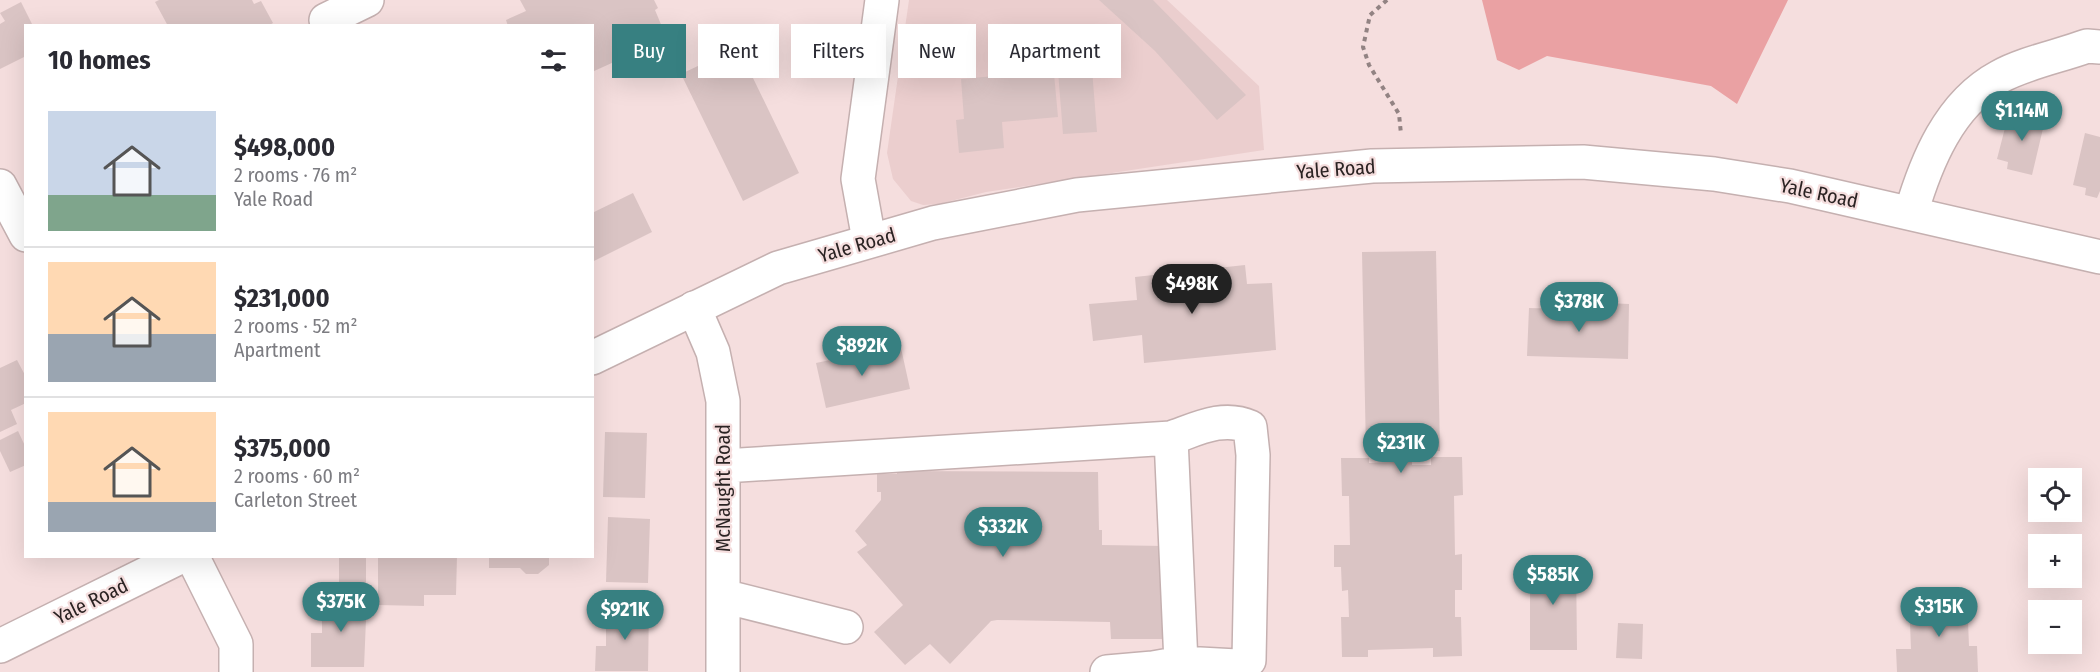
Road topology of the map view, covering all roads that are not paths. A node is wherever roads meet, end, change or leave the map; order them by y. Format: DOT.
graph roads {
  1 [pos="367,0"];
  2 [pos="882,0"];
  3 [pos="326,20"];
  4 [pos="2100,47"];
  5 [pos="0,186"];
  6 [pos="1911,213"];
  7 [pos="24,231"];
  8 [pos="869,240"];
  9 [pos="2100,257"];
  10 [pos="694,308"];
  11 [pos="594,357"];
  12 [pos="1171,438"];
  13 [pos="724,466"];
  14 [pos="178,558"];
  15 [pos="193,558"];
  16 [pos="723,596"];
  17 [pos="846,627"];
  18 [pos="0,646"];
  19 [pos="1181,663"];
  20 [pos="236,672"];
  21 [pos="723,672"];
  22 [pos="1115,672"];
  1 -- 3 [label="main road"];
  2 -- 8 [label="main road"];
  4 -- 6 [label="main road"];
  5 -- 7 [label="main road"];
  6 -- 8 [label="main road, Yale Road"];
  6 -- 9 [label="main road, Yale Road"];
  8 -- 10 [label="main road, Yale Road"];
  10 -- 11 [label="main road, Yale Road"];
  10 -- 13 [label="main road, McNaught Road"];
  12 -- 13 [label="main road"];
  12 -- 19 [label="main road"];
  12 -- 19 [label="main road"];
  13 -- 16 [label="main road, McNaught Road"];
  14 -- 18 [label="main road, Yale Road"];
  15 -- 20 [label="main road"];
  16 -- 17 [label="main road"];
  16 -- 21 [label="main road, McNaught Road"];
  19 -- 22 [label="main road"];
}
